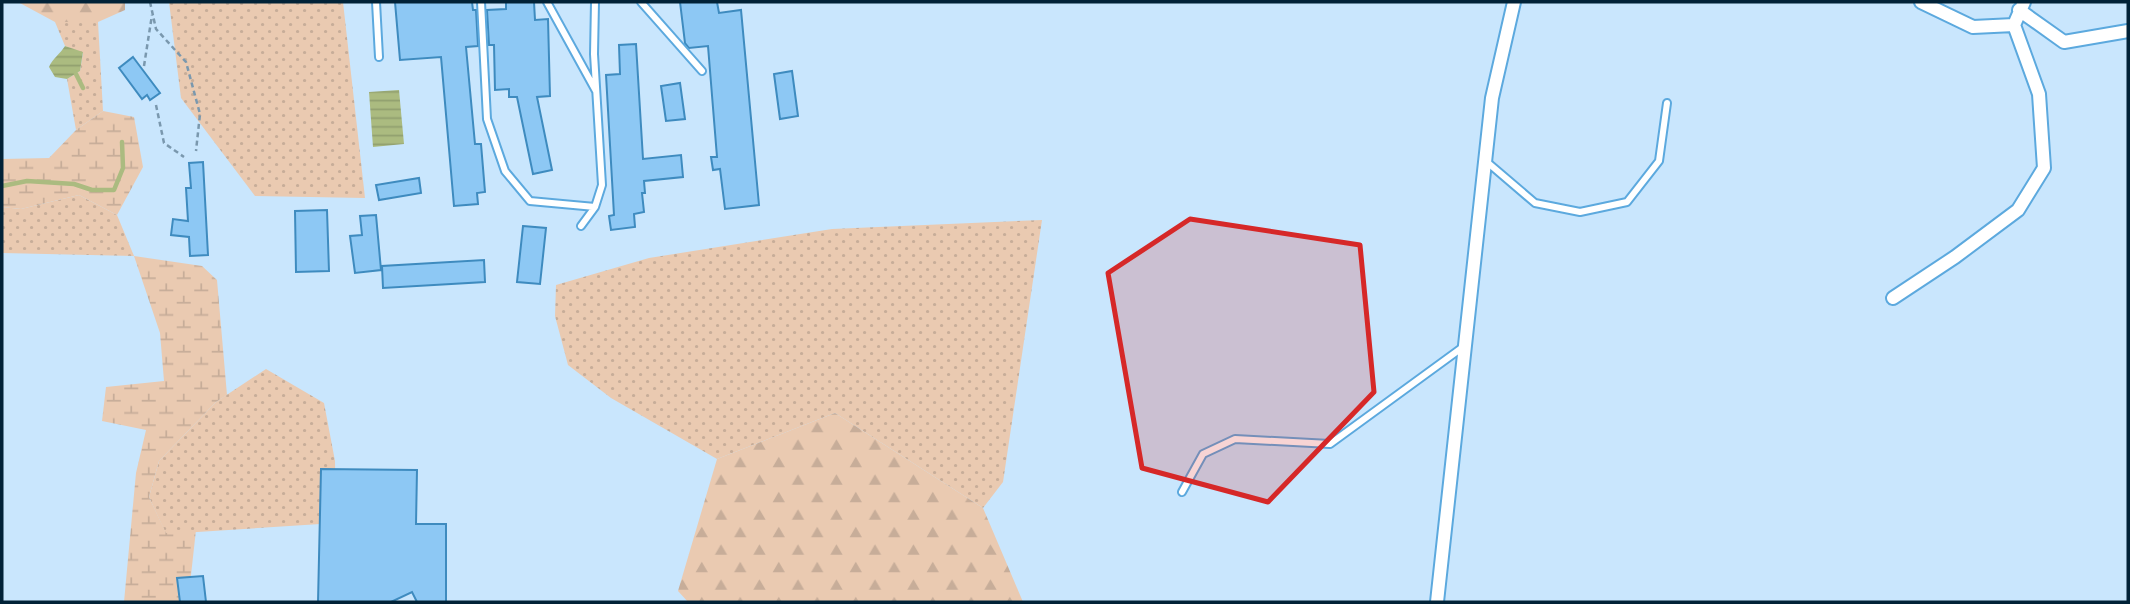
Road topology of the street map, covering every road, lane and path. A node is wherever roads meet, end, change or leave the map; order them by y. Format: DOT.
graph roads {
  1 [pos="150,2"];
  2 [pos="376,2"];
  3 [pos="481,2"];
  4 [pos="547,2"];
  5 [pos="595,2"];
  6 [pos="641,2"];
  7 [pos="1514,2"];
  8 [pos="1921,2"];
  9 [pos="2022,6"];
  10 [pos="152,12"];
  11 [pos="2014,25"];
  12 [pos="2128,32"];
  13 [pos="379,57"];
  14 [pos="144,66"];
  15 [pos="702,71"];
  16 [pos="597,93"];
  17 [pos="1667,103"];
  18 [pos="156,105"];
  19 [pos="196,151"];
  20 [pos="184,157"];
  21 [pos="1485,161"];
  22 [pos="596,207"];
  23 [pos="581,226"];
  24 [pos="1893,298"];
  25 [pos="1464,346"];
  26 [pos="1182,492"];
  27 [pos="1437,602"];
  1 -- 10 [label="path"];
  2 -- 13 [label="lane"];
  3 -- 22 [label="lane"];
  4 -- 16 [label="lane"];
  5 -- 16 [label="lane"];
  6 -- 15 [label="lane"];
  7 -- 21 [label="street"];
  8 -- 11 [label="street"];
  9 -- 11 [label="street"];
  9 -- 12 [label="street"];
  10 -- 14 [label="path"];
  10 -- 19 [label="path"];
  11 -- 24 [label="street"];
  16 -- 22 [label="lane"];
  17 -- 21 [label="lane"];
  18 -- 20 [label="path"];
  21 -- 25 [label="street"];
  22 -- 23 [label="lane"];
  25 -- 26 [label="lane"];
  25 -- 27 [label="street"];
}
